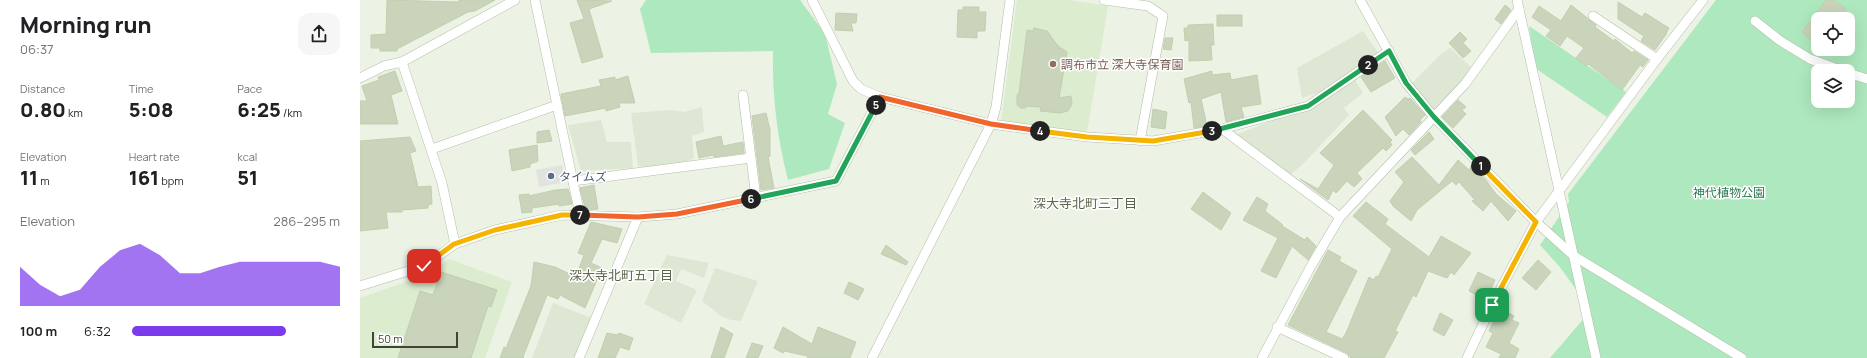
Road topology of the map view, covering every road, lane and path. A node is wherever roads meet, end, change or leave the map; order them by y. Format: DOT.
graph roads {
  1 [pos="515,0"];
  2 [pos="535,0"];
  3 [pos="812,0"];
  4 [pos="1010,0"];
  5 [pos="1104,0"];
  6 [pos="1360,0"];
  7 [pos="1703,0"];
  8 [pos="1148,3"];
  9 [pos="1518,4"];
  10 [pos="1593,16"];
  11 [pos="1755,21"];
  12 [pos="1389,51"];
  13 [pos="1657,59"];
  14 [pos="402,62"];
  15 [pos="1824,64"];
  16 [pos="1855,75"];
  17 [pos="360,78"];
  18 [pos="1867,79"];
  19 [pos="742,95"];
  20 [pos="880,97"];
  21 [pos="557,105"];
  22 [pos="1434,117"];
  23 [pos="991,124"];
  24 [pos="1222,129"];
  25 [pos="1140,141"];
  26 [pos="432,149"];
  27 [pos="751,158"];
  28 [pos="573,181"];
  29 [pos="1559,192"];
  30 [pos="756,198"];
  31 [pos="580,215"];
  32 [pos="638,217"];
  33 [pos="1340,217"];
  34 [pos="1536,222"];
  35 [pos="454,244"];
  36 [pos="1574,256"];
  37 [pos="360,286"];
  38 [pos="1277,327"];
  39 [pos="579,358"];
  40 [pos="872,358"];
  41 [pos="1262,358"];
  42 [pos="1344,358"];
  43 [pos="1467,358"];
  44 [pos="1596,358"];
  45 [pos="1742,358"];
  1 -- 14 [label="street"];
  2 -- 21 [label="street"];
  3 -- 20 [label="street"];
  4 -- 23 [label="street"];
  5 -- 8 [label="street"];
  6 -- 12 [label="street"];
  7 -- 13 [label="street"];
  8 -- 25 [label="street"];
  9 -- 22 [label="street"];
  9 -- 29 [label="street"];
  10 -- 13 [label="street"];
  11 -- 15 [label="street"];
  12 -- 22 [label="street"];
  12 -- 24 [label="street"];
  13 -- 29 [label="street"];
  14 -- 17 [label="street"];
  14 -- 26 [label="street"];
  16 -- 18 [label="street"];
  19 -- 27 [label="street"];
  20 -- 23 [label="street"];
  20 -- 30 [label="street"];
  21 -- 26 [label="street"];
  21 -- 28 [label="street"];
  22 -- 33 [label="street"];
  22 -- 34 [label="street"];
  23 -- 25 [label="street"];
  23 -- 40 [label="street"];
  24 -- 25 [label="street"];
  24 -- 33 [label="street"];
  26 -- 35 [label="street"];
  27 -- 28 [label="street"];
  27 -- 30 [label="street"];
  28 -- 31 [label="street"];
  29 -- 34 [label="street"];
  29 -- 36 [label="street"];
  30 -- 32 [label="street"];
  31 -- 32 [label="street"];
  31 -- 35 [label="street"];
  32 -- 39 [label="street"];
  33 -- 38 [label="street"];
  34 -- 36 [label="street"];
  34 -- 43 [label="street"];
  35 -- 37 [label="street"];
  36 -- 44 [label="street"];
  36 -- 45 [label="street"];
  38 -- 41 [label="street"];
  38 -- 42 [label="street"];
}
